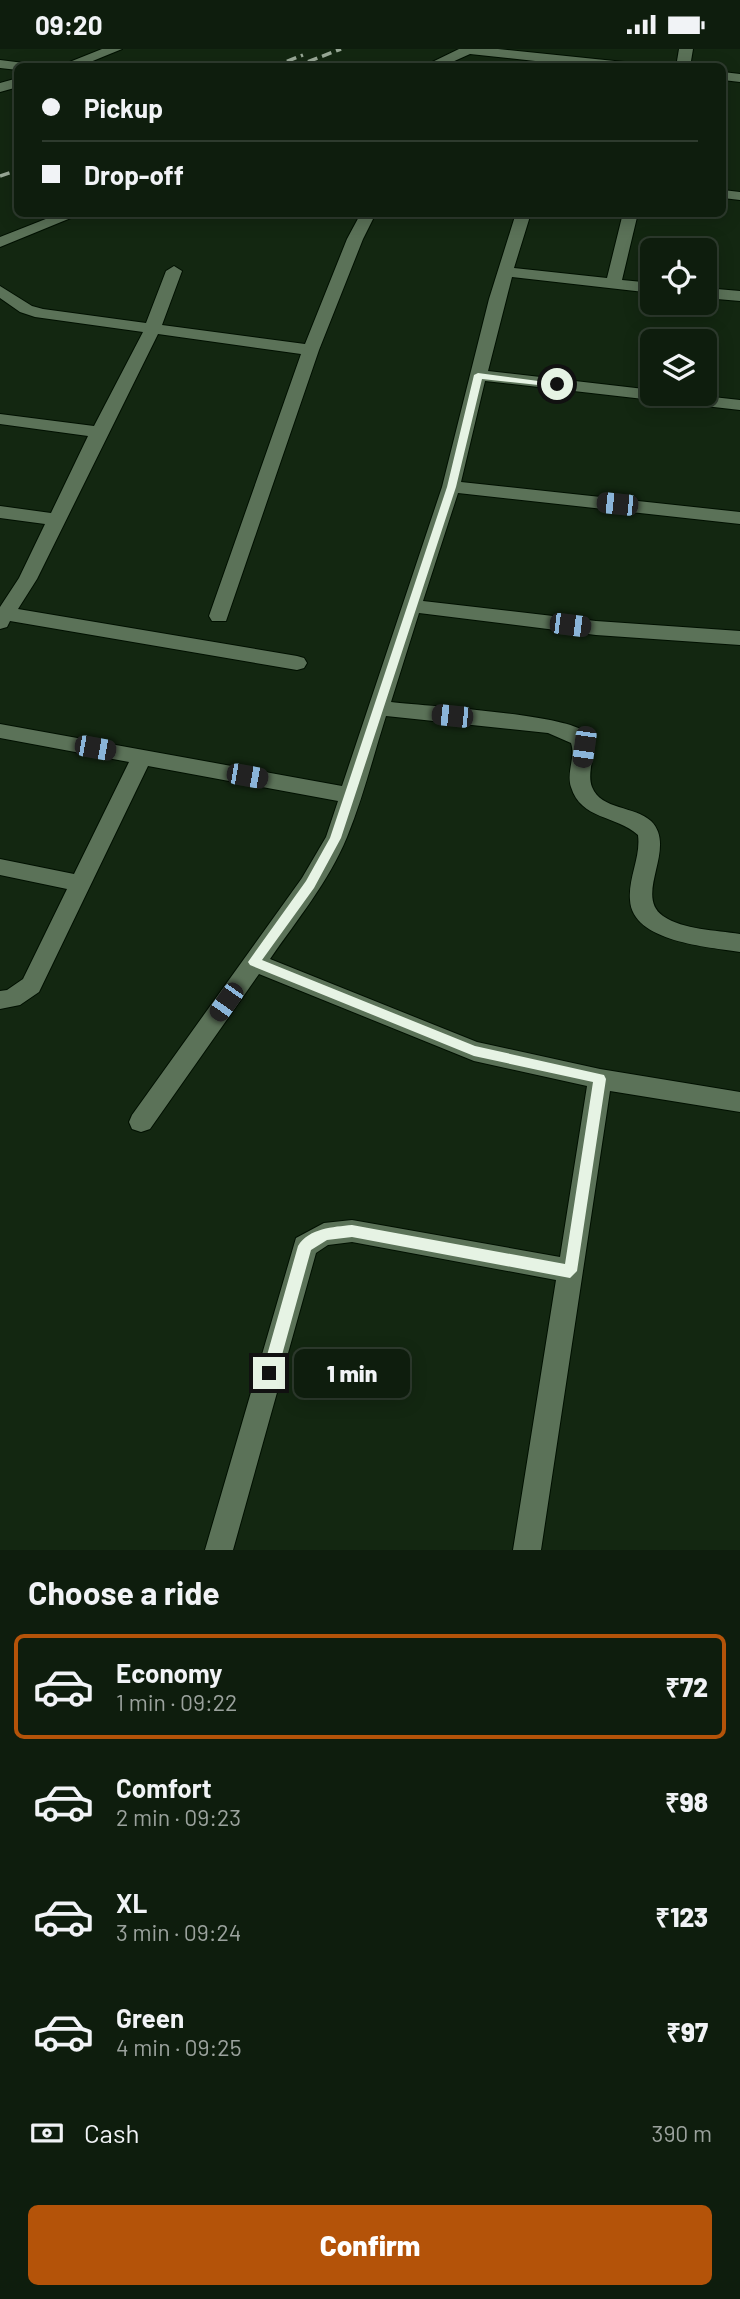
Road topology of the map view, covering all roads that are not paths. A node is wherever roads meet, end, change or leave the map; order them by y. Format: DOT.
graph roads {
  1 [pos="470,49"];
  2 [pos="108,51"];
  3 [pos="75,63"];
  4 [pos="437,63"];
  5 [pos="572,63"];
  6 [pos="66,217"];
  7 [pos="367,217"];
  8 [pos="523,217"];
  9 [pos="630,217"];
  10 [pos="0,242"];
  11 [pos="174,271"];
  12 [pos="505,272"];
  13 [pos="613,284"];
  14 [pos="640,287"];
  15 [pos="0,291"];
  16 [pos="717,294"];
  17 [pos="740,296"];
  18 [pos="152,330"];
  19 [pos="311,350"];
  20 [pos="478,375"];
  21 [pos="740,405"];
  22 [pos="0,419"];
  23 [pos="99,432"];
  24 [pos="452,487"];
  25 [pos="0,512"];
  26 [pos="740,518"];
  27 [pos="58,520"];
  28 [pos="413,606"];
  29 [pos="219,615"];
  30 [pos="3,618"];
  31 [pos="740,638"];
  32 [pos="297,663"];
  33 [pos="380,709"];
  34 [pos="0,731"];
  35 [pos="142,757"];
  36 [pos="352,796"];
  37 [pos="0,867"];
  38 [pos="81,884"];
  39 [pos="740,943"];
  40 [pos="254,962"];
  41 [pos="0,1000"];
  42 [pos="600,1079"];
  43 [pos="740,1102"];
  44 [pos="141,1122"];
  45 [pos="570,1271"];
  46 [pos="219,1550"];
  47 [pos="527,1550"];
  1 -- 4 [label="street"];
  1 -- 5 [label="street"];
  2 -- 3 [label="street"];
  6 -- 10 [label="street"];
  7 -- 19 [label="street"];
  8 -- 12 [label="street"];
  9 -- 13 [label="street"];
  11 -- 18 [label="street"];
  12 -- 13 [label="street"];
  12 -- 20 [label="street"];
  13 -- 14 [label="street"];
  15 -- 18 [label="street"];
  16 -- 17 [label="street"];
  18 -- 19 [label="street"];
  18 -- 23 [label="street"];
  19 -- 29 [label="street"];
  20 -- 21 [label="street"];
  20 -- 24 [label="street"];
  22 -- 23 [label="street"];
  23 -- 27 [label="street"];
  24 -- 26 [label="street"];
  24 -- 28 [label="street"];
  25 -- 27 [label="street"];
  27 -- 30 [label="street"];
  28 -- 31 [label="street"];
  28 -- 33 [label="street"];
  30 -- 32 [label="street"];
  33 -- 36 [label="street"];
  33 -- 39 [label="street"];
  34 -- 35 [label="street"];
  35 -- 36 [label="street"];
  35 -- 38 [label="street"];
  36 -- 40 [label="street"];
  37 -- 38 [label="street"];
  38 -- 41 [label="street"];
  40 -- 42 [label="street"];
  40 -- 44 [label="street"];
  42 -- 43 [label="street"];
  42 -- 45 [label="street"];
  45 -- 46 [label="street"];
  45 -- 47 [label="street"];
}
